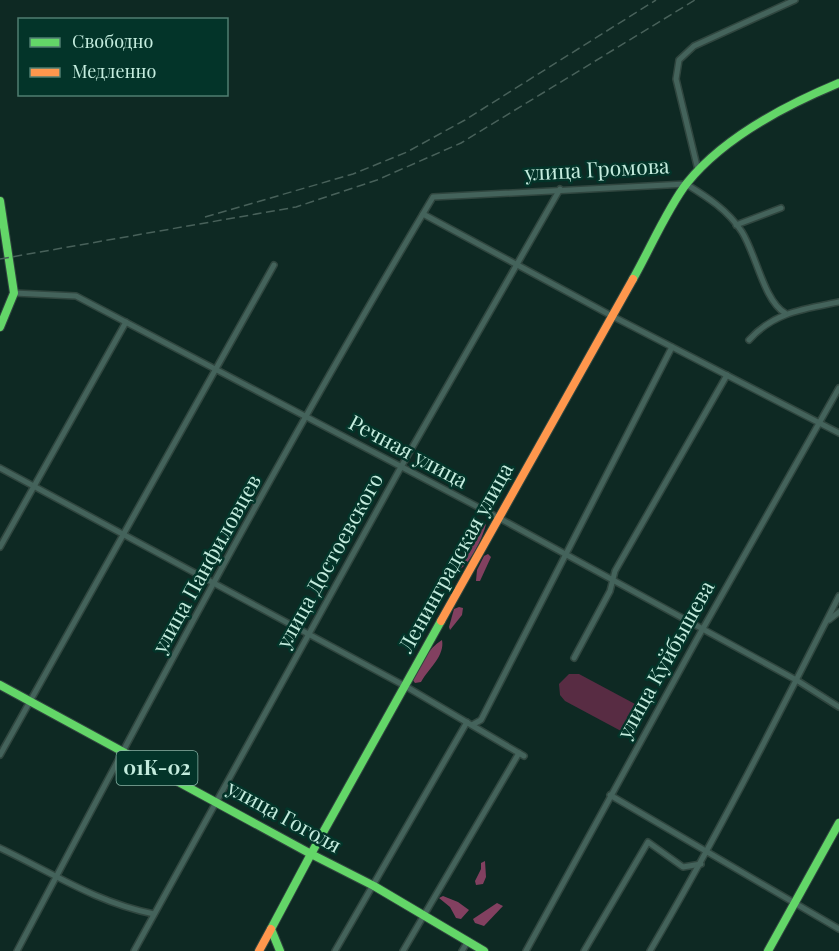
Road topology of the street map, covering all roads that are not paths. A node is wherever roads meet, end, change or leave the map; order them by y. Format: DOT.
graph roads {
  1 [pos="795,0"];
  2 [pos="839,83"];
  3 [pos="698,170"];
  4 [pos="686,184"];
  5 [pos="560,189"];
  6 [pos="433,197"];
  7 [pos="0,201"];
  8 [pos="781,208"];
  9 [pos="423,214"];
  10 [pos="736,225"];
  11 [pos="274,265"];
  12 [pos="518,265"];
  13 [pos="14,293"];
  14 [pos="839,302"];
  15 [pos="784,313"];
  16 [pos="612,316"];
  17 [pos="126,322"];
  18 [pos="0,327"];
  19 [pos="749,340"];
  20 [pos="672,347"];
  21 [pos="215,370"];
  22 [pos="727,375"];
  23 [pos="839,388"];
  24 [pos="307,417"];
  25 [pos="819,423"];
  26 [pos="839,433"];
  27 [pos="401,467"];
  28 [pos="0,468"];
  29 [pos="34,487"];
  30 [pos="499,518"];
  31 [pos="123,534"];
  32 [pos="0,547"];
  33 [pos="565,554"];
  34 [pos="614,581"];
  35 [pos="215,583"];
  36 [pos="839,596"];
  37 [pos="839,612"];
  38 [pos="827,621"];
  39 [pos="702,629"];
  40 [pos="309,634"];
  41 [pos="574,658"];
  42 [pos="798,681"];
  43 [pos="0,685"];
  44 [pos="405,686"];
  45 [pos="32,701"];
  46 [pos="839,707"];
  47 [pos="469,724"];
  48 [pos="123,749"];
  49 [pos="0,755"];
  50 [pos="610,795"];
  51 [pos="217,801"];
  52 [pos="839,823"];
  53 [pos="0,848"];
  54 [pos="706,851"];
  55 [pos="311,854"];
  56 [pos="700,864"];
  57 [pos="56,877"];
  58 [pos="374,886"];
  59 [pos="795,903"];
  60 [pos="154,914"];
  61 [pos="424,915"];
  62 [pos="271,928"];
  63 [pos="839,929"];
  64 [pos="468,941"];
  65 [pos="17,951"];
  66 [pos="134,951"];
  67 [pos="259,951"];
  68 [pos="280,951"];
  69 [pos="335,951"];
  70 [pos="403,951"];
  71 [pos="462,951"];
  72 [pos="484,951"];
  73 [pos="526,951"];
  74 [pos="584,951"];
  75 [pos="650,951"];
  76 [pos="768,951"];
  1 -- 3 [label="street"];
  2 -- 3 [label="street, улица Громова"];
  3 -- 4 [label="street, улица Громова"];
  4 -- 5 [label="street, улица Громова"];
  4 -- 10 [label="street"];
  4 -- 16 [label="street, Ленинградская улица"];
  5 -- 6 [label="street, улица Громова"];
  5 -- 12 [label="street, улица Достоевского"];
  6 -- 9 [label="street, улица Панфиловцев"];
  7 -- 13 [label="street"];
  8 -- 10 [label="street"];
  9 -- 12 [label="street"];
  9 -- 24 [label="street, улица Панфиловцев"];
  10 -- 15 [label="street"];
  11 -- 21 [label="street"];
  12 -- 16 [label="street"];
  12 -- 27 [label="street, улица Достоевского"];
  13 -- 17 [label="street, Речная улица"];
  13 -- 18 [label="street"];
  14 -- 15 [label="street"];
  15 -- 19 [label="street"];
  16 -- 20 [label="street"];
  16 -- 30 [label="street, Ленинградская улица"];
  17 -- 21 [label="street, Речная улица"];
  17 -- 29 [label="street"];
  20 -- 22 [label="street"];
  20 -- 33 [label="street"];
  21 -- 24 [label="street, Речная улица"];
  21 -- 31 [label="street"];
  22 -- 25 [label="street"];
  22 -- 34 [label="street"];
  23 -- 25 [label="street, улица Куйбышева"];
  24 -- 27 [label="street, Речная улица"];
  24 -- 35 [label="street, улица Панфиловцев"];
  25 -- 26 [label="street"];
  25 -- 39 [label="street, улица Куйбышева"];
  27 -- 30 [label="street, Речная улица"];
  27 -- 40 [label="street, улица Достоевского"];
  28 -- 29 [label="street"];
  29 -- 31 [label="street"];
  29 -- 32 [label="street"];
  30 -- 33 [label="street, Речная улица"];
  30 -- 44 [label="street, Ленинградская улица"];
  31 -- 35 [label="street"];
  31 -- 45 [label="street"];
  33 -- 34 [label="street, Речная улица"];
  33 -- 47 [label="street"];
  34 -- 39 [label="street, Речная улица"];
  34 -- 41 [label="street"];
  35 -- 40 [label="street"];
  35 -- 48 [label="street, улица Панфиловцев"];
  36 -- 38 [label="street"];
  37 -- 38 [label="street"];
  38 -- 42 [label="street"];
  39 -- 42 [label="street, Речная улица"];
  39 -- 50 [label="street, улица Куйбышева"];
  40 -- 44 [label="street"];
  40 -- 51 [label="street, улица Достоевского"];
  42 -- 46 [label="street, Речная улица"];
  42 -- 54 [label="street"];
  43 -- 45 [label="street, улица Гоголя / 01К-02"];
  44 -- 47 [label="street"];
  44 -- 55 [label="street, Ленинградская улица"];
  45 -- 48 [label="street, улица Гоголя / 01К-02"];
  45 -- 49 [label="street"];
  47 -- 58 [label="street"];
  47 -- 61 [label="street"];
  48 -- 51 [label="street, улица Гоголя / 01К-02"];
  48 -- 57 [label="street, улица Панфиловцев"];
  50 -- 54 [label="street"];
  50 -- 73 [label="street, улица Куйбышева"];
  51 -- 55 [label="street, улица Гоголя / 01К-02"];
  51 -- 60 [label="street, улица Достоевского"];
  52 -- 59 [label="street"];
  53 -- 57 [label="street"];
  54 -- 56 [label="street"];
  54 -- 59 [label="street"];
  55 -- 58 [label="street, улица Гоголя"];
  55 -- 62 [label="street, Ленинградская улица"];
  56 -- 74 [label="street"];
  56 -- 75 [label="street"];
  57 -- 60 [label="street"];
  57 -- 65 [label="street, улица Панфиловцев"];
  58 -- 61 [label="street, улица Гоголя"];
  58 -- 69 [label="street"];
  59 -- 63 [label="street"];
  59 -- 76 [label="street"];
  60 -- 66 [label="street, улица Достоевского"];
  61 -- 64 [label="street, улица Гоголя"];
  61 -- 70 [label="street"];
  62 -- 67 [label="street, Ленинградская улица"];
  62 -- 68 [label="street"];
  64 -- 71 [label="street"];
  64 -- 72 [label="street, улица Гоголя"];
}
